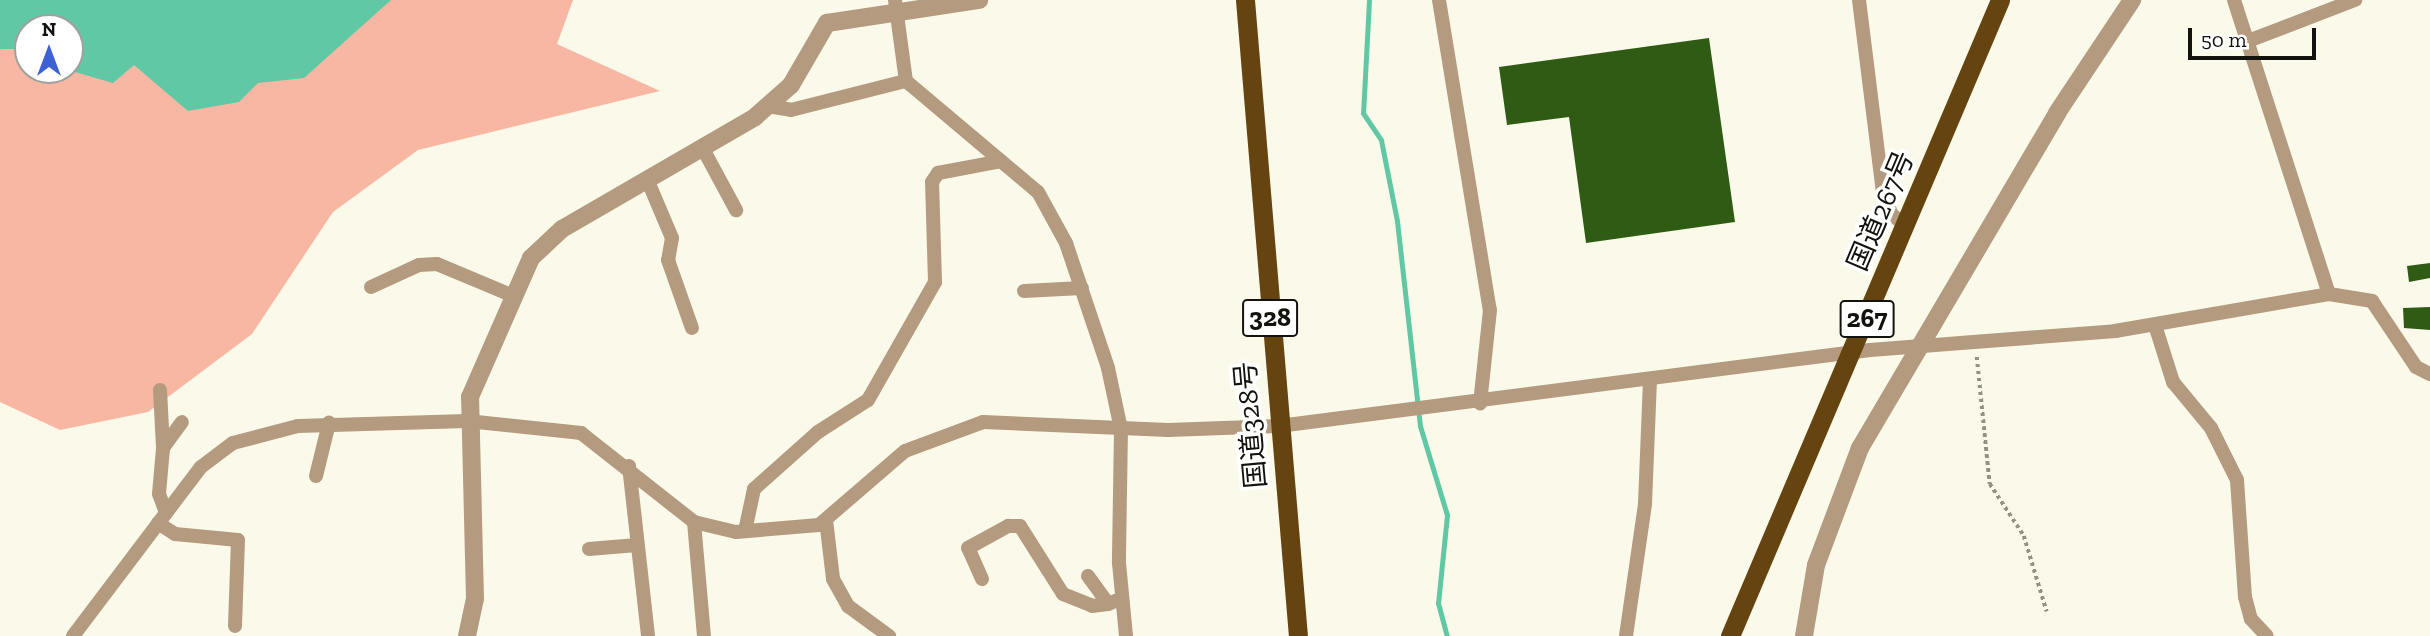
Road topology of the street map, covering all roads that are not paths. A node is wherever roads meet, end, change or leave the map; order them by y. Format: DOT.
graph roads {
  1 [pos="979,0"];
  2 [pos="1245,0"];
  3 [pos="1438,0"];
  4 [pos="1858,0"];
  5 [pos="2000,0"];
  6 [pos="2132,0"];
  7 [pos="2234,0"];
  8 [pos="2355,0"];
  9 [pos="897,6"];
  10 [pos="2248,41"];
  11 [pos="906,81"];
  12 [pos="767,106"];
  13 [pos="702,147"];
  14 [pos="1001,161"];
  15 [pos="647,179"];
  16 [pos="736,210"];
  17 [pos="1906,225"];
  18 [pos="371,287"];
  19 [pos="1082,288"];
  20 [pos="1024,291"];
  21 [pos="2329,294"];
  22 [pos="511,295"];
  23 [pos="2155,325"];
  24 [pos="692,328"];
  25 [pos="1915,346"];
  26 [pos="1851,356"];
  27 [pos="2430,374"];
  28 [pos="1650,382"];
  29 [pos="160,390"];
  30 [pos="1480,403"];
  31 [pos="467,421"];
  32 [pos="182,422"];
  33 [pos="329,423"];
  34 [pos="1279,426"];
  35 [pos="1121,429"];
  36 [pos="163,448"];
  37 [pos="629,467"];
  38 [pos="316,476"];
  39 [pos="162,518"];
  40 [pos="826,520"];
  41 [pos="694,522"];
  42 [pos="745,531"];
  43 [pos="637,545"];
  44 [pos="589,549"];
  45 [pos="1087,576"];
  46 [pos="982,579"];
  47 [pos="1114,601"];
  48 [pos="235,626"];
  49 [pos="73,636"];
  50 [pos="467,636"];
  51 [pos="648,636"];
  52 [pos="704,636"];
  53 [pos="889,636"];
  54 [pos="1126,636"];
  55 [pos="1297,636"];
  56 [pos="1626,636"];
  57 [pos="1730,636"];
  58 [pos="1804,636"];
  59 [pos="2267,636"];
  1 -- 9 [label="street"];
  2 -- 34 [label="highway, 国道328号 / 328"];
  3 -- 30 [label="street"];
  4 -- 17 [label="street"];
  5 -- 17 [label="highway, 国道267号 / 267"];
  6 -- 25 [label="street"];
  7 -- 10 [label="street"];
  8 -- 10 [label="street"];
  9 -- 11 [label="street"];
  9 -- 12 [label="street"];
  10 -- 21 [label="street"];
  11 -- 12 [label="street"];
  11 -- 14 [label="street"];
  12 -- 13 [label="street"];
  13 -- 15 [label="street"];
  13 -- 16 [label="street"];
  14 -- 19 [label="street"];
  14 -- 42 [label="street"];
  15 -- 22 [label="street"];
  15 -- 24 [label="street"];
  17 -- 26 [label="highway, 国道267号 / 267"];
  18 -- 22 [label="street"];
  19 -- 20 [label="street"];
  19 -- 35 [label="street"];
  21 -- 23 [label="street"];
  21 -- 27 [label="street"];
  22 -- 31 [label="street"];
  23 -- 25 [label="street"];
  23 -- 59 [label="street"];
  25 -- 26 [label="street"];
  25 -- 58 [label="street"];
  26 -- 28 [label="street"];
  26 -- 57 [label="highway, 国道267号 / 267"];
  28 -- 30 [label="street"];
  28 -- 56 [label="street"];
  29 -- 36 [label="street"];
  30 -- 34 [label="street"];
  31 -- 33 [label="street"];
  31 -- 37 [label="street"];
  31 -- 50 [label="street"];
  32 -- 36 [label="street"];
  33 -- 38 [label="street"];
  33 -- 39 [label="street"];
  34 -- 35 [label="street"];
  34 -- 55 [label="highway, 国道328号 / 328"];
  35 -- 40 [label="street"];
  35 -- 47 [label="street"];
  36 -- 39 [label="street"];
  37 -- 41 [label="street"];
  37 -- 43 [label="street"];
  39 -- 48 [label="street"];
  39 -- 49 [label="street"];
  40 -- 42 [label="street"];
  40 -- 53 [label="street"];
  41 -- 42 [label="street"];
  41 -- 52 [label="street"];
  43 -- 44 [label="street"];
  43 -- 51 [label="street"];
  45 -- 47 [label="street"];
  46 -- 47 [label="street"];
  47 -- 54 [label="street"];
}
